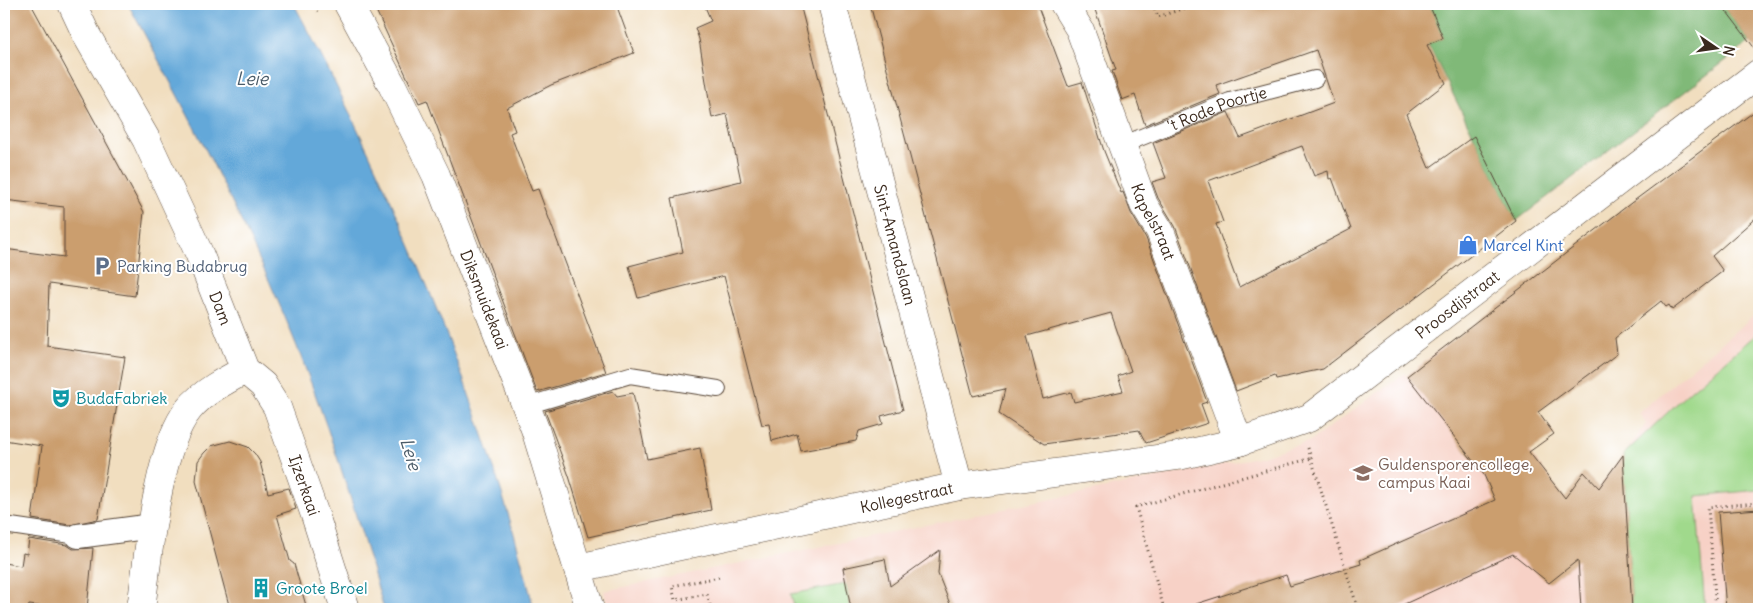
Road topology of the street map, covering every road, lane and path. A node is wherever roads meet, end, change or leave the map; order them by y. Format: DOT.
graph roads {
  1 [pos="72,4"];
  2 [pos="348,4"];
  3 [pos="832,4"];
  4 [pos="1064,4"];
  5 [pos="1153,4"];
  6 [pos="1196,4"];
  7 [pos="1759,73"];
  8 [pos="1315,79"];
  9 [pos="1122,145"];
  10 [pos="245,370"];
  11 [pos="718,389"];
  12 [pos="526,406"];
  13 [pos="1297,422"];
  14 [pos="1239,442"];
  15 [pos="1312,458"];
  16 [pos="959,486"];
  17 [pos="1759,502"];
  18 [pos="4,525"];
  19 [pos="153,526"];
  20 [pos="78,536"];
  21 [pos="578,568"];
  22 [pos="720,577"];
  23 [pos="710,605"];
  24 [pos="139,608"];
  25 [pos="345,609"];
  26 [pos="590,609"];
  27 [pos="1164,609"];
  28 [pos="1358,609"];
  29 [pos="1716,609"];
  1 -- 10 [label="street, Dam"];
  2 -- 12 [label="street, Diksmuidekaai"];
  3 -- 16 [label="street, Sint-Amandslaan"];
  4 -- 9 [label="street, Kapelstraat"];
  5 -- 6 [label="path"];
  7 -- 13 [label="street, Proosdijstraat"];
  8 -- 9 [label="lane, 't Rode Poortje"];
  9 -- 14 [label="street, Kapelstraat"];
  10 -- 19 [label="street"];
  10 -- 25 [label="street, Ijzerkaai"];
  11 -- 12 [label="lane"];
  12 -- 21 [label="street, Diksmuidekaai"];
  13 -- 14 [label="street, Proosdijstraat"];
  13 -- 15 [label="path"];
  14 -- 16 [label="street, Kollegestraat"];
  15 -- 27 [label="path"];
  15 -- 28 [label="path"];
  16 -- 21 [label="street, Kollegestraat"];
  17 -- 29 [label="path"];
  18 -- 20 [label="lane"];
  19 -- 20 [label="street"];
  19 -- 24 [label="street"];
  21 -- 26 [label="street, Diksmuidekaai"];
  22 -- 23 [label="path"];
}
